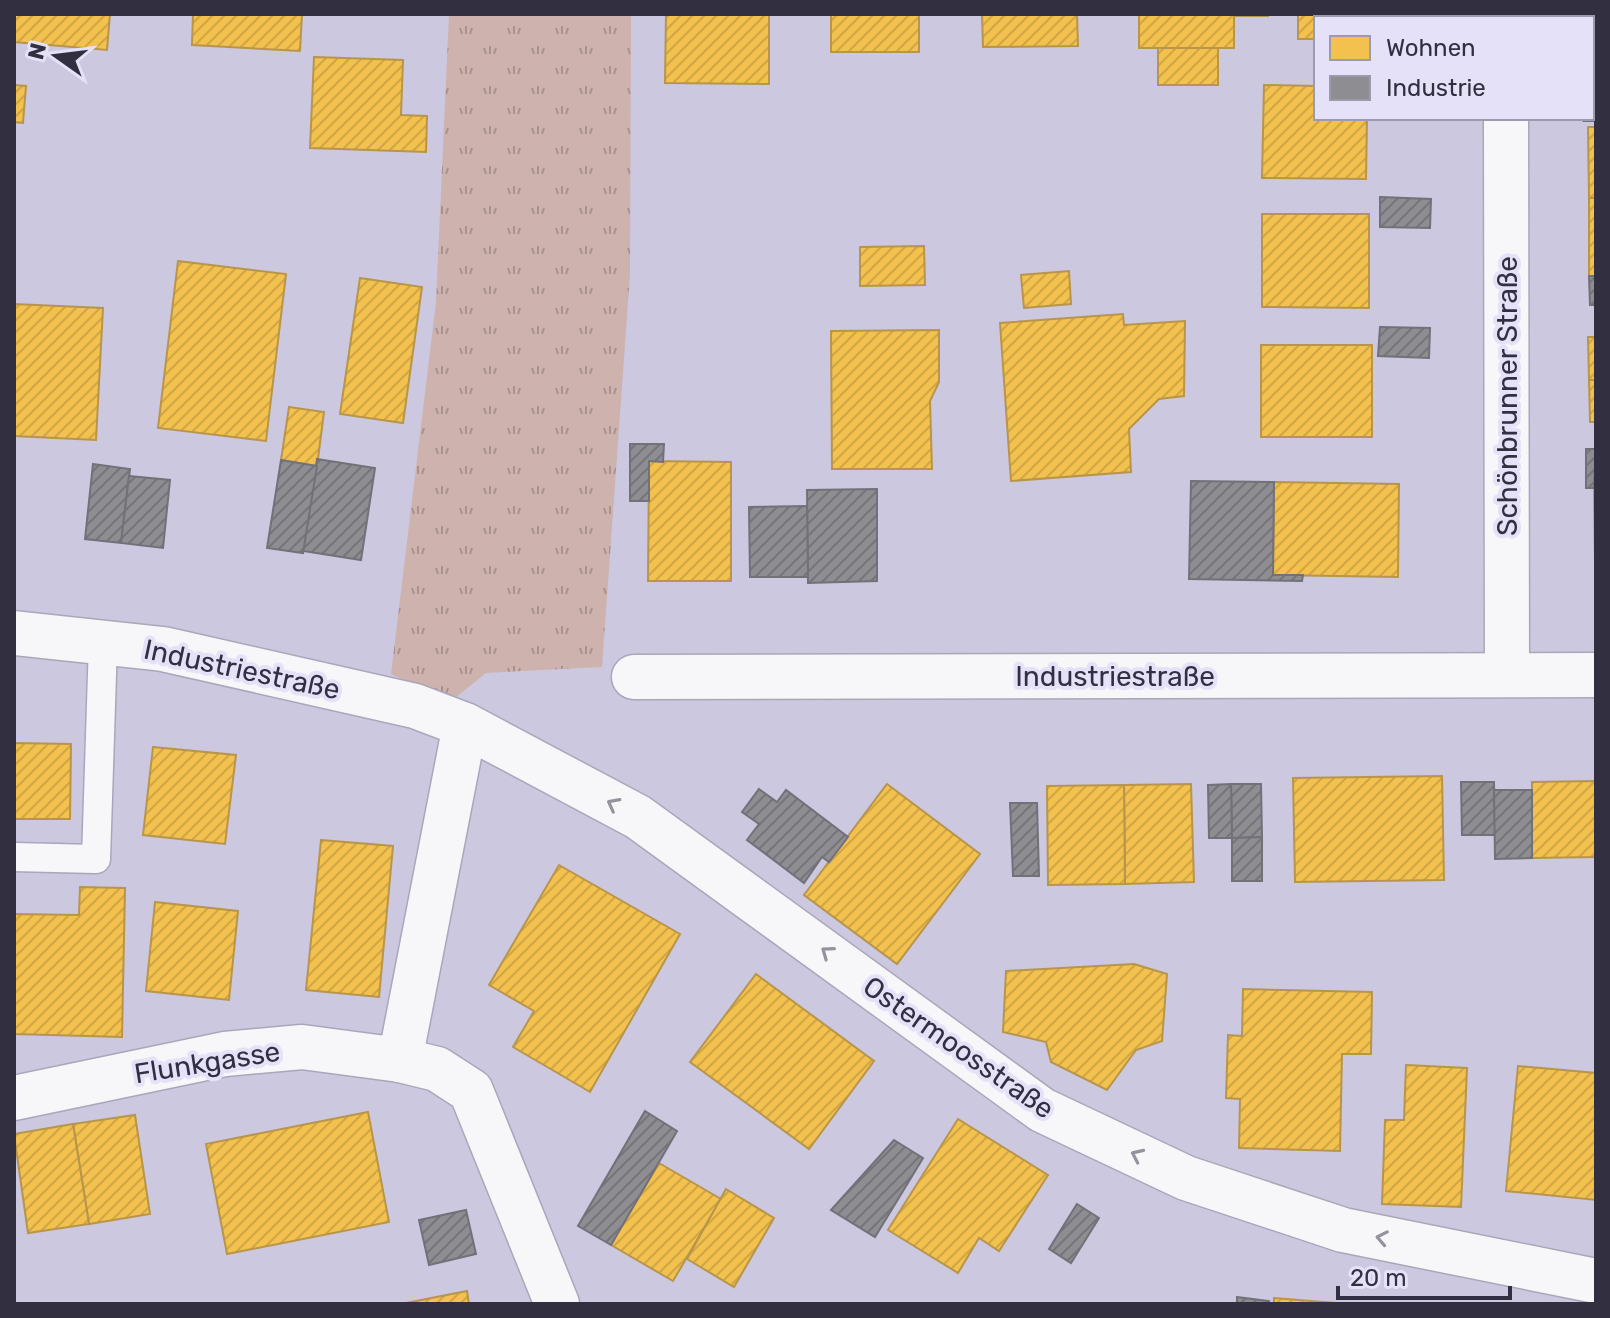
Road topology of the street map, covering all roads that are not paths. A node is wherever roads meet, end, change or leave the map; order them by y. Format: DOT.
graph roads {
  1 [pos="1506,120"];
  2 [pos="14,633"];
  3 [pos="103,643"];
  4 [pos="1507,675"];
  5 [pos="1596,675"];
  6 [pos="634,677"];
  7 [pos="465,725"];
  8 [pos="14,857"];
  9 [pos="400,1060"];
  10 [pos="14,1098"];
  11 [pos="1596,1281"];
  12 [pos="557,1304"];
  1 -- 4 [label="street, Schönbrunner Straße"];
  2 -- 3 [label="street, Industriestraße"];
  3 -- 7 [label="street, Industriestraße"];
  3 -- 8 [label="lane"];
  4 -- 5 [label="street, Industriestraße"];
  4 -- 6 [label="street, Industriestraße"];
  7 -- 9 [label="street"];
  11 -- 7 [label="street, Ostermoosstraße, one-way"];
  9 -- 10 [label="street, Flunkgasse"];
  9 -- 12 [label="street, Flunkgasse"];
}
